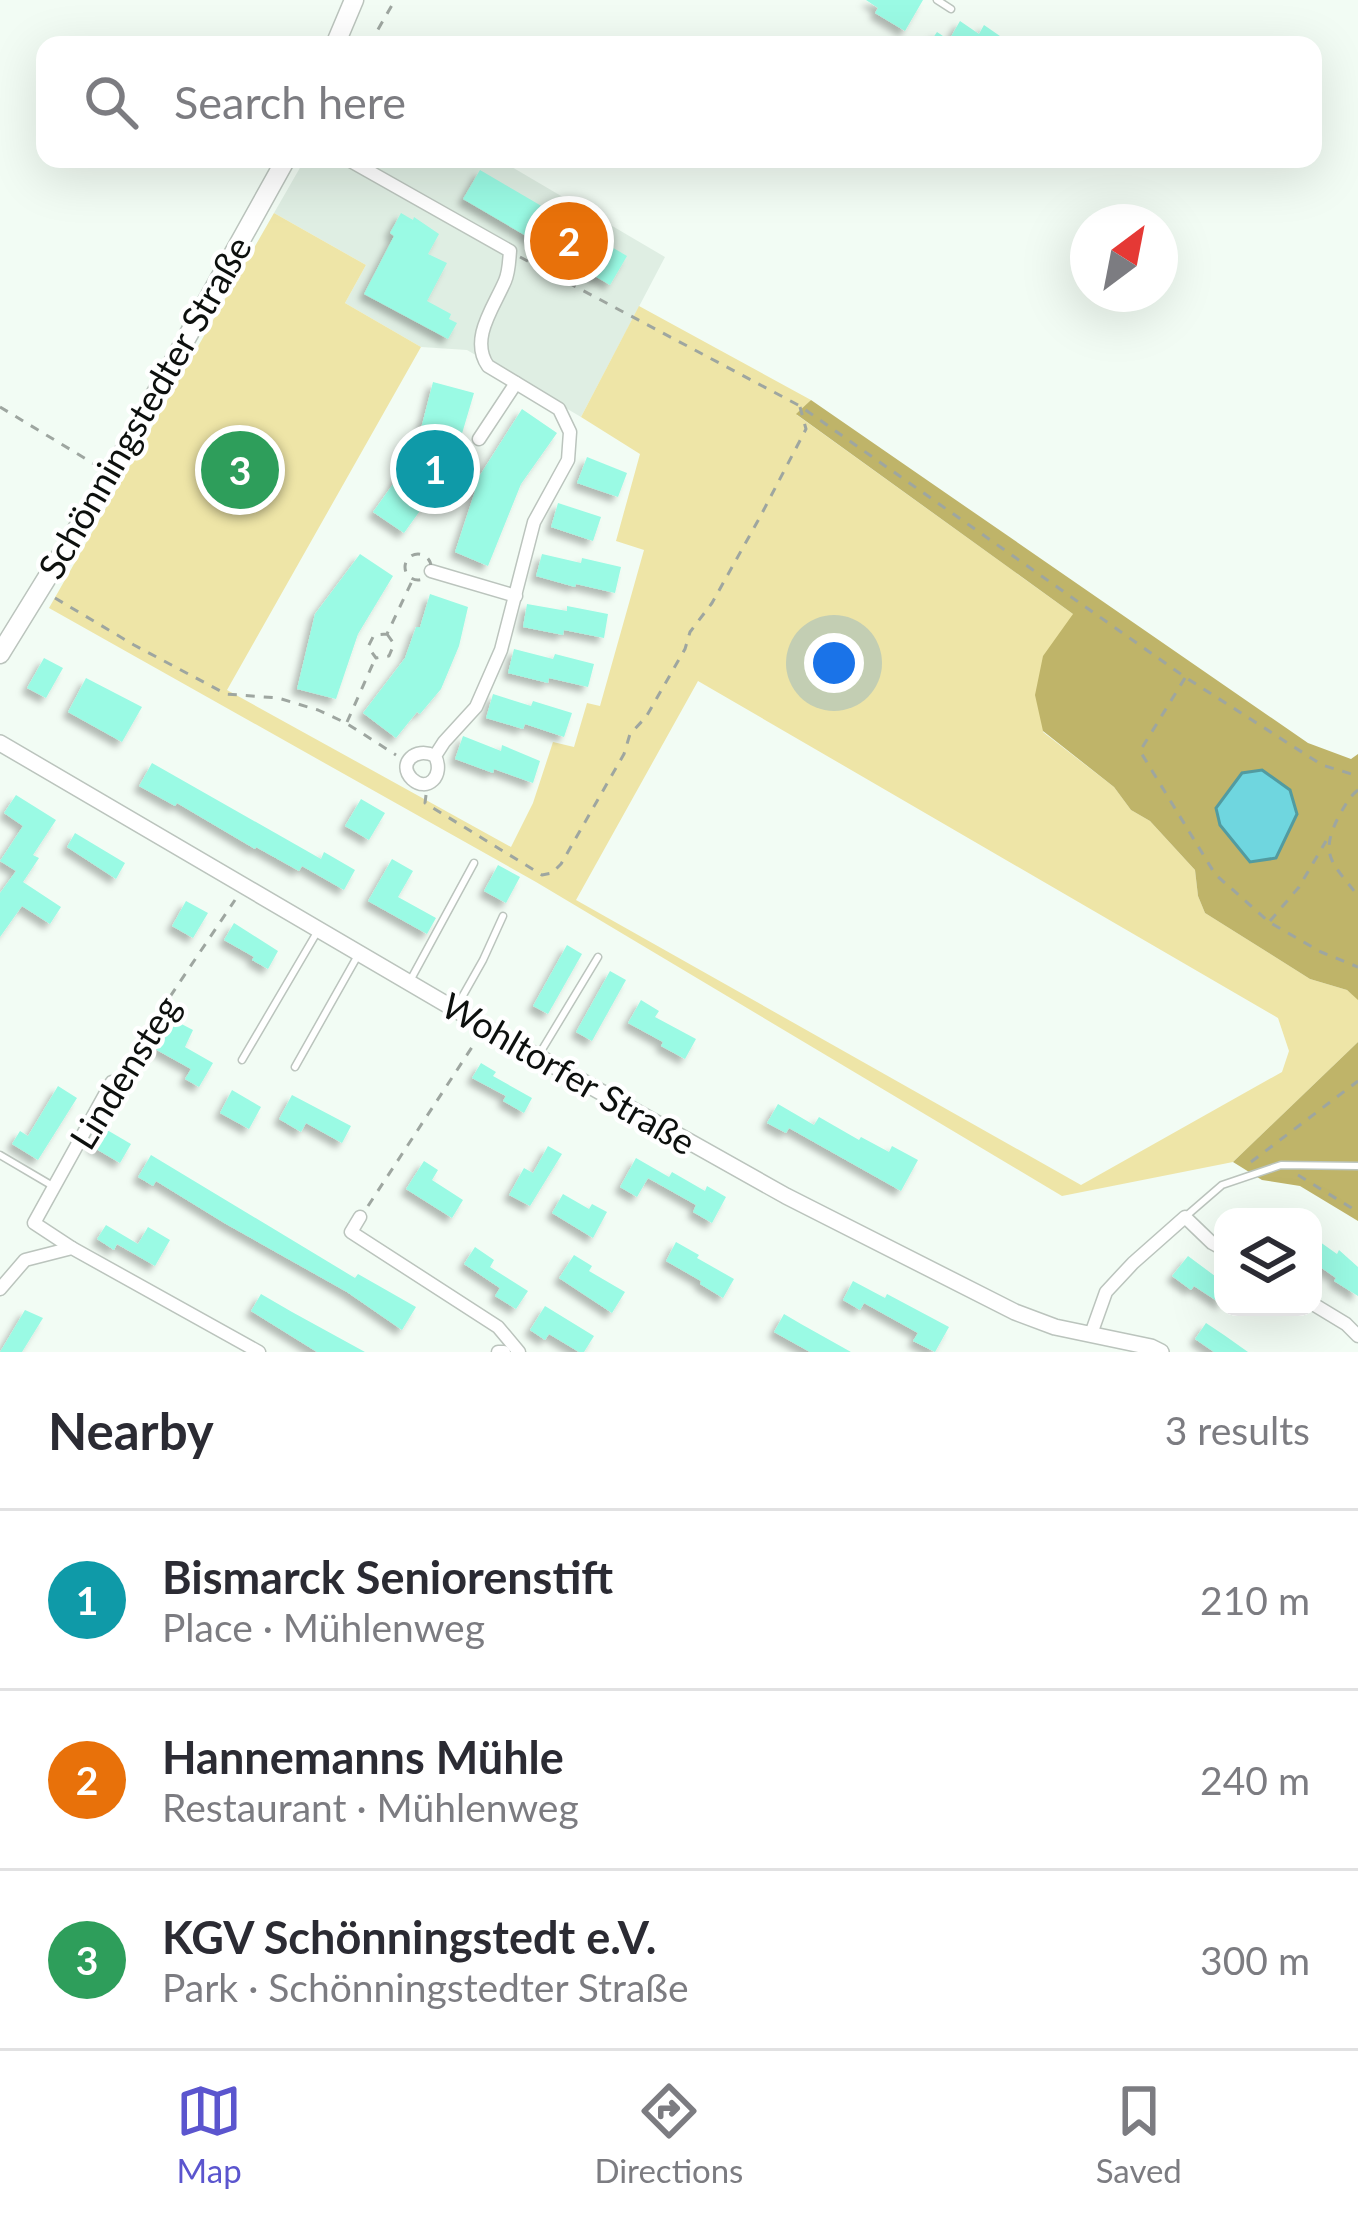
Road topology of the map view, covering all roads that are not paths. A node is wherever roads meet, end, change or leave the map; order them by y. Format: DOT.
graph roads {
  1 [pos="354,0"];
  2 [pos="937,0"];
  3 [pos="951,9"];
  4 [pos="338,36"];
  5 [pos="281,168"];
  6 [pos="363,168"];
  7 [pos="516,383"];
  8 [pos="479,439"];
  9 [pos="430,572"];
  10 [pos="516,596"];
  11 [pos="0,654"];
  12 [pos="0,743"];
  13 [pos="435,755"];
  14 [pos="474,863"];
  15 [pos="503,916"];
  16 [pos="319,930"];
  17 [pos="359,953"];
  18 [pos="598,957"];
  19 [pos="410,982"];
  20 [pos="455,1009"];
  21 [pos="538,1056"];
  22 [pos="242,1060"];
  23 [pos="295,1067"];
  24 [pos="112,1082"];
  25 [pos="0,1155"];
  26 [pos="1358,1166"];
  27 [pos="55,1186"];
  28 [pos="360,1217"];
  29 [pos="1185,1217"];
  30 [pos="1214,1244"];
  31 [pos="72,1248"];
  32 [pos="0,1289"];
  33 [pos="1322,1309"];
  34 [pos="1091,1334"];
  35 [pos="1358,1336"];
  36 [pos="259,1352"];
  37 [pos="519,1352"];
  38 [pos="1161,1352"];
  1 -- 4 [label="main road"];
  2 -- 3 [label="lane"];
  5 -- 11 [label="main road, Schönningstedter Straße"];
  6 -- 7 [label="street"];
  7 -- 8 [label="street"];
  7 -- 10 [label="street"];
  9 -- 10 [label="street"];
  10 -- 13 [label="street"];
  12 -- 16 [label="street, Wohltorfer Straße"];
  13 -- 13 [label="street"];
  14 -- 19 [label="lane"];
  15 -- 20 [label="lane"];
  16 -- 17 [label="street, Wohltorfer Straße"];
  16 -- 22 [label="lane"];
  17 -- 19 [label="street, Wohltorfer Straße"];
  17 -- 23 [label="lane"];
  18 -- 21 [label="lane"];
  19 -- 20 [label="street, Wohltorfer Straße"];
  20 -- 21 [label="street, Wohltorfer Straße"];
  21 -- 34 [label="street, Wohltorfer Straße"];
  24 -- 27 [label="street, Lindensteg"];
  25 -- 27 [label="lane"];
  26 -- 29 [label="lane"];
  27 -- 31 [label="street, Lindensteg"];
  28 -- 37 [label="street"];
  29 -- 30 [label="street"];
  29 -- 34 [label="street"];
  31 -- 32 [label="street"];
  31 -- 36 [label="street"];
  33 -- 35 [label="street"];
  34 -- 38 [label="street, Wohltorfer Straße"];
}
